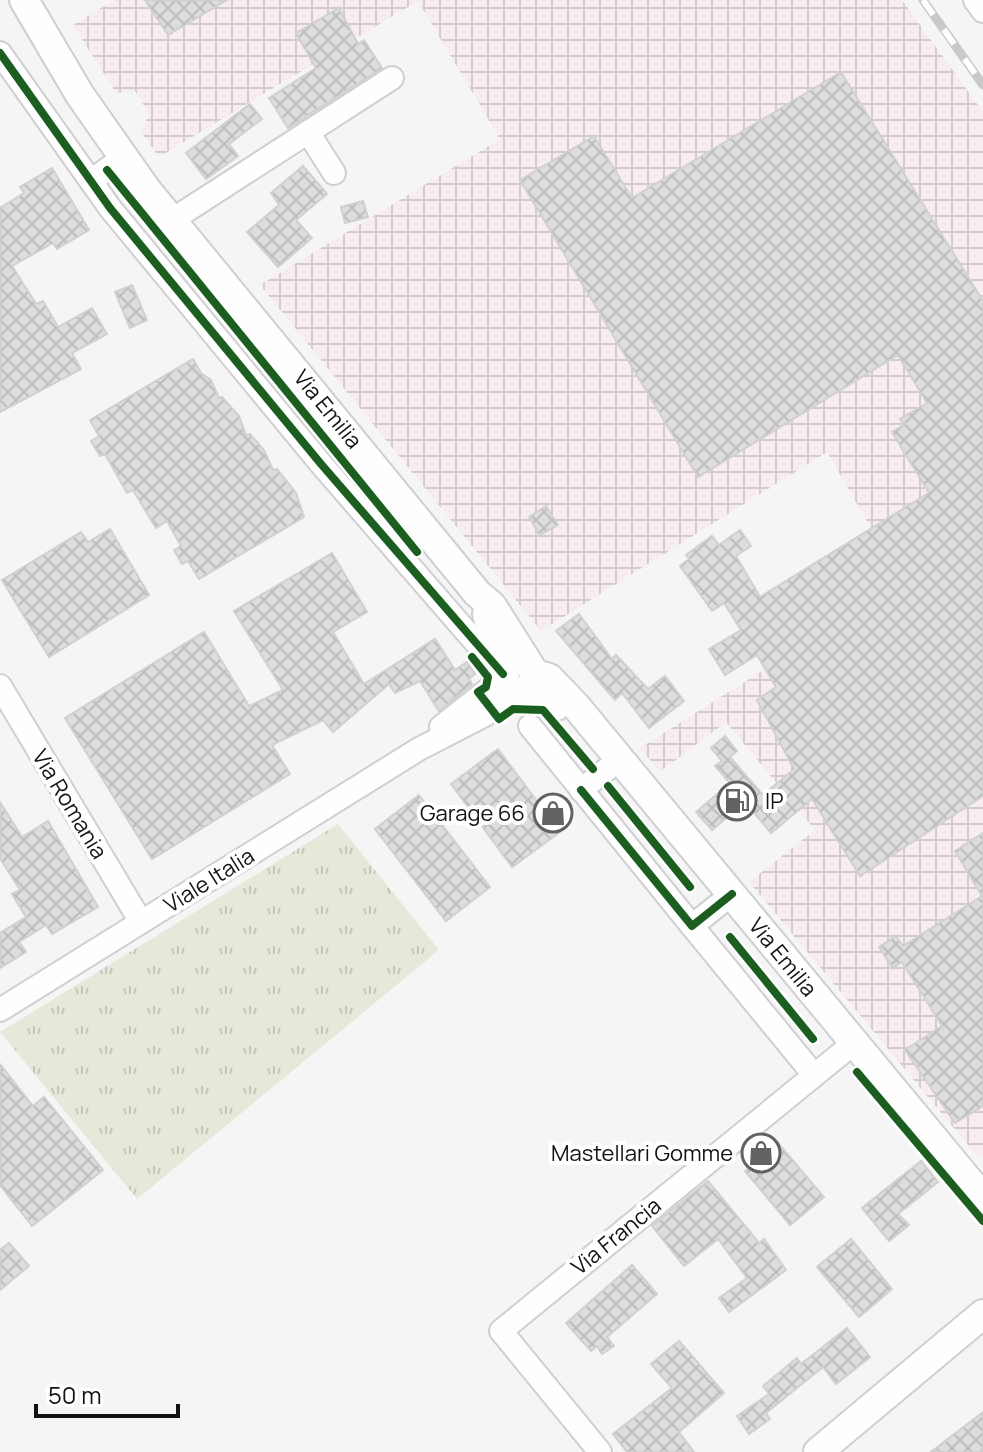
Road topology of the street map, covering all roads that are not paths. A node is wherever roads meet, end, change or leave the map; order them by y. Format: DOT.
graph roads {
  1 [pos="24,0"];
  2 [pos="975,0"];
  3 [pos="983,11"];
  4 [pos="0,53"];
  5 [pos="392,78"];
  6 [pos="308,132"];
  7 [pos="124,157"];
  8 [pos="334,173"];
  9 [pos="91,181"];
  10 [pos="172,220"];
  11 [pos="440,545"];
  12 [pos="412,568"];
  13 [pos="516,677"];
  14 [pos="0,686"];
  15 [pos="530,726"];
  16 [pos="620,759"];
  17 [pos="581,790"];
  18 [pos="732,894"];
  19 [pos="141,922"];
  20 [pos="692,926"];
  21 [pos="0,1010"];
  22 [pos="854,1043"];
  23 [pos="814,1075"];
  24 [pos="983,1198"];
  25 [pos="983,1314"];
  26 [pos="600,1452"];
  27 [pos="818,1452"];
  1 -- 7 [label="main road, Via Emilia"];
  2 -- 3 [label="street"];
  4 -- 9 [label="street"];
  5 -- 6 [label="street"];
  6 -- 8 [label="street"];
  6 -- 10 [label="street"];
  7 -- 9 [label="street"];
  7 -- 10 [label="main road, Via Emilia"];
  9 -- 12 [label="street"];
  10 -- 11 [label="main road, Via Emilia"];
  11 -- 12 [label="street"];
  11 -- 13 [label="main road, Via Emilia"];
  12 -- 13 [label="street"];
  13 -- 16 [label="main road, Via Emilia"];
  13 -- 19 [label="street, Viale Italia"];
  14 -- 19 [label="street, Via Romania"];
  15 -- 17 [label="street"];
  16 -- 17 [label="street"];
  16 -- 18 [label="main road, Via Emilia"];
  17 -- 20 [label="street"];
  18 -- 20 [label="street"];
  18 -- 22 [label="main road, Via Emilia"];
  19 -- 21 [label="street, Viale Italia"];
  20 -- 23 [label="street"];
  22 -- 23 [label="street, Via Francia"];
  22 -- 24 [label="main road, Via Emilia"];
  23 -- 26 [label="street, Via Francia"];
  25 -- 27 [label="main road"];
}
